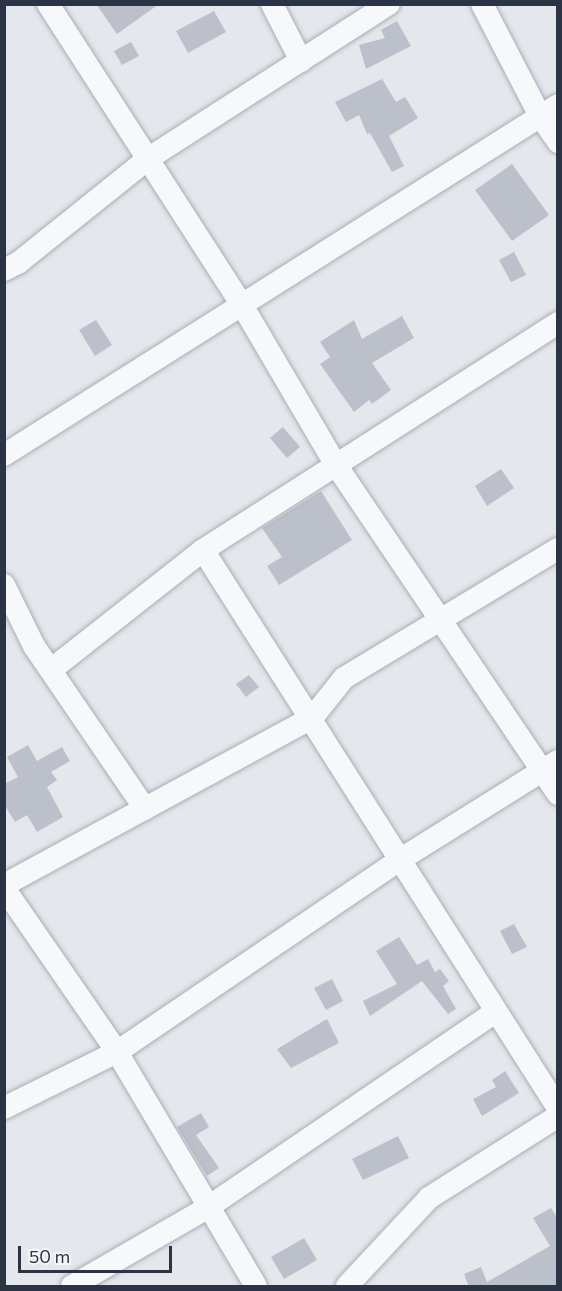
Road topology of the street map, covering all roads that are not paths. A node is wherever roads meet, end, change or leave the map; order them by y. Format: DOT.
graph roads {
  1 [pos="48,4"];
  2 [pos="272,4"];
  3 [pos="389,4"];
  4 [pos="482,4"];
  5 [pos="301,61"];
  6 [pos="549,111"];
  7 [pos="558,142"];
  8 [pos="149,158"];
  9 [pos="4,270"];
  10 [pos="242,305"];
  11 [pos="558,323"];
  12 [pos="4,455"];
  13 [pos="336,465"];
  14 [pos="203,549"];
  15 [pos="558,549"];
  16 [pos="4,585"];
  17 [pos="440,620"];
  18 [pos="52,669"];
  19 [pos="312,718"];
  20 [pos="550,765"];
  21 [pos="558,794"];
  22 [pos="145,809"];
  23 [pos="401,859"];
  24 [pos="4,887"];
  25 [pos="495,1012"];
  26 [pos="117,1052"];
  27 [pos="4,1108"];
  28 [pos="558,1108"];
  29 [pos="558,1116"];
  30 [pos="207,1208"];
  31 [pos="72,1287"];
  32 [pos="256,1287"];
  33 [pos="348,1287"];
  1 -- 8 [label="street"];
  2 -- 5 [label="street"];
  3 -- 5 [label="street"];
  4 -- 6 [label="street"];
  5 -- 8 [label="street"];
  6 -- 7 [label="street"];
  6 -- 10 [label="street"];
  8 -- 9 [label="street"];
  8 -- 10 [label="street"];
  10 -- 12 [label="street"];
  10 -- 13 [label="street"];
  11 -- 13 [label="street"];
  13 -- 14 [label="street"];
  13 -- 17 [label="street"];
  14 -- 18 [label="street"];
  14 -- 19 [label="street"];
  15 -- 17 [label="street"];
  16 -- 18 [label="street"];
  17 -- 19 [label="street"];
  17 -- 20 [label="street"];
  18 -- 22 [label="street"];
  19 -- 22 [label="street"];
  19 -- 23 [label="street"];
  20 -- 21 [label="street"];
  20 -- 23 [label="street"];
  22 -- 24 [label="street"];
  23 -- 25 [label="street"];
  23 -- 26 [label="street"];
  24 -- 26 [label="street"];
  25 -- 28 [label="street"];
  25 -- 30 [label="street"];
  26 -- 27 [label="street"];
  26 -- 30 [label="street"];
  29 -- 33 [label="street"];
  30 -- 31 [label="street"];
  30 -- 32 [label="street"];
}
